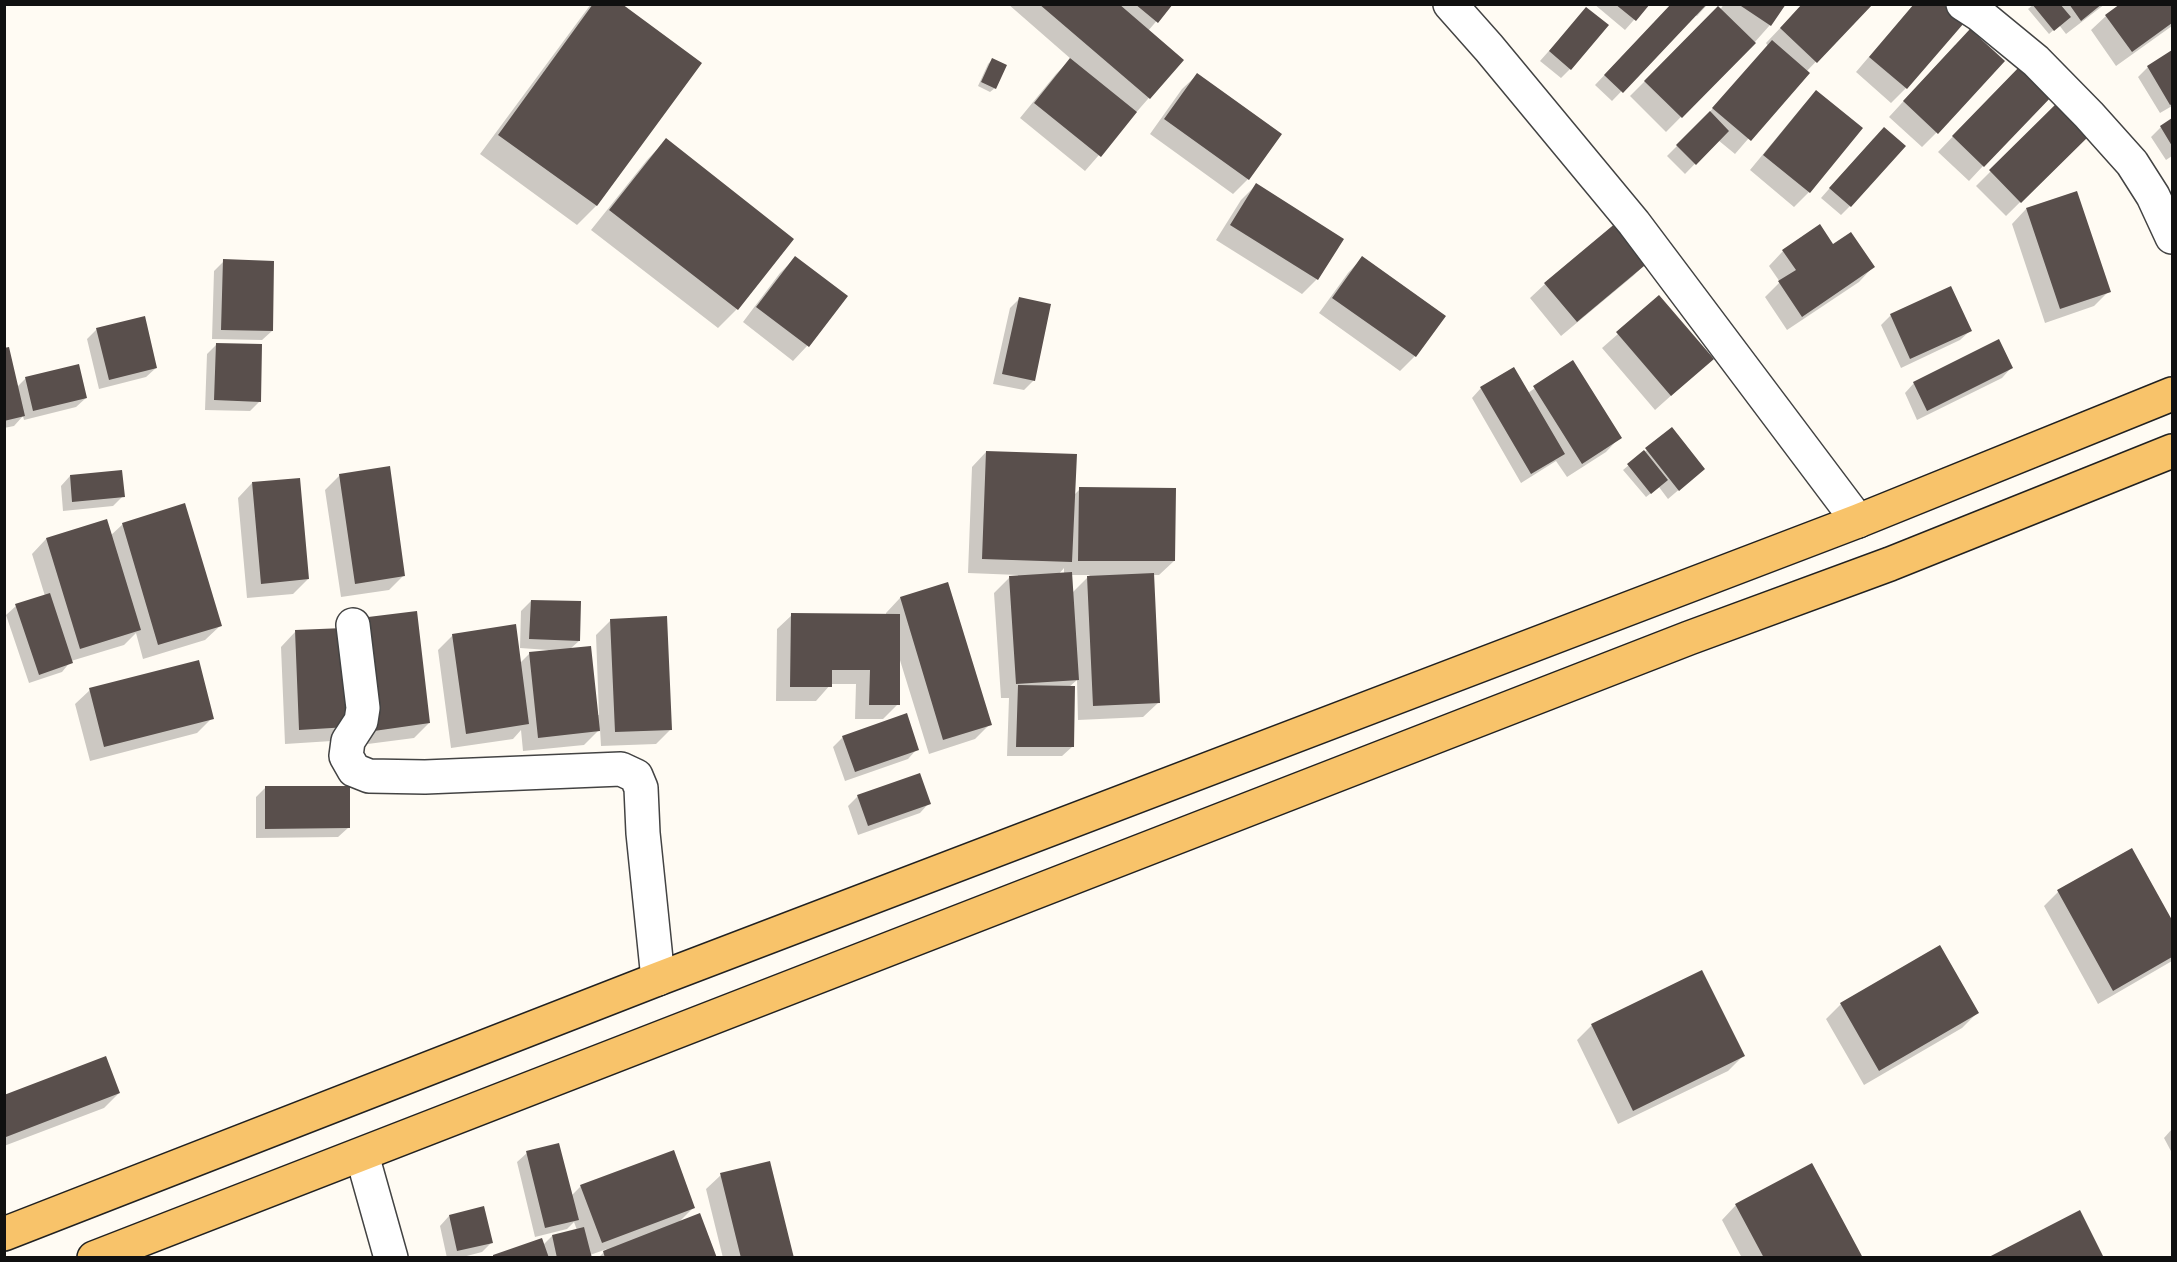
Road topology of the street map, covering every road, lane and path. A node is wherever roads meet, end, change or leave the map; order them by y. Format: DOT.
graph roads {
  1 [pos="1450,4"];
  2 [pos="1963,4"];
  3 [pos="2172,237"];
  4 [pos="2172,394"];
  5 [pos="2172,451"];
  6 [pos="1858,521"];
  7 [pos="353,625"];
  8 [pos="658,979"];
  9 [pos="362,1155"];
  10 [pos="4,1234"];
  11 [pos="94,1257"];
  12 [pos="391,1257"];
  1 -- 6 [label="street"];
  2 -- 3 [label="street"];
  4 -- 6 [label="main road"];
  5 -- 9 [label="main road"];
  6 -- 8 [label="main road"];
  7 -- 8 [label="street"];
  8 -- 10 [label="main road"];
  9 -- 11 [label="main road"];
  9 -- 12 [label="street"];
}
